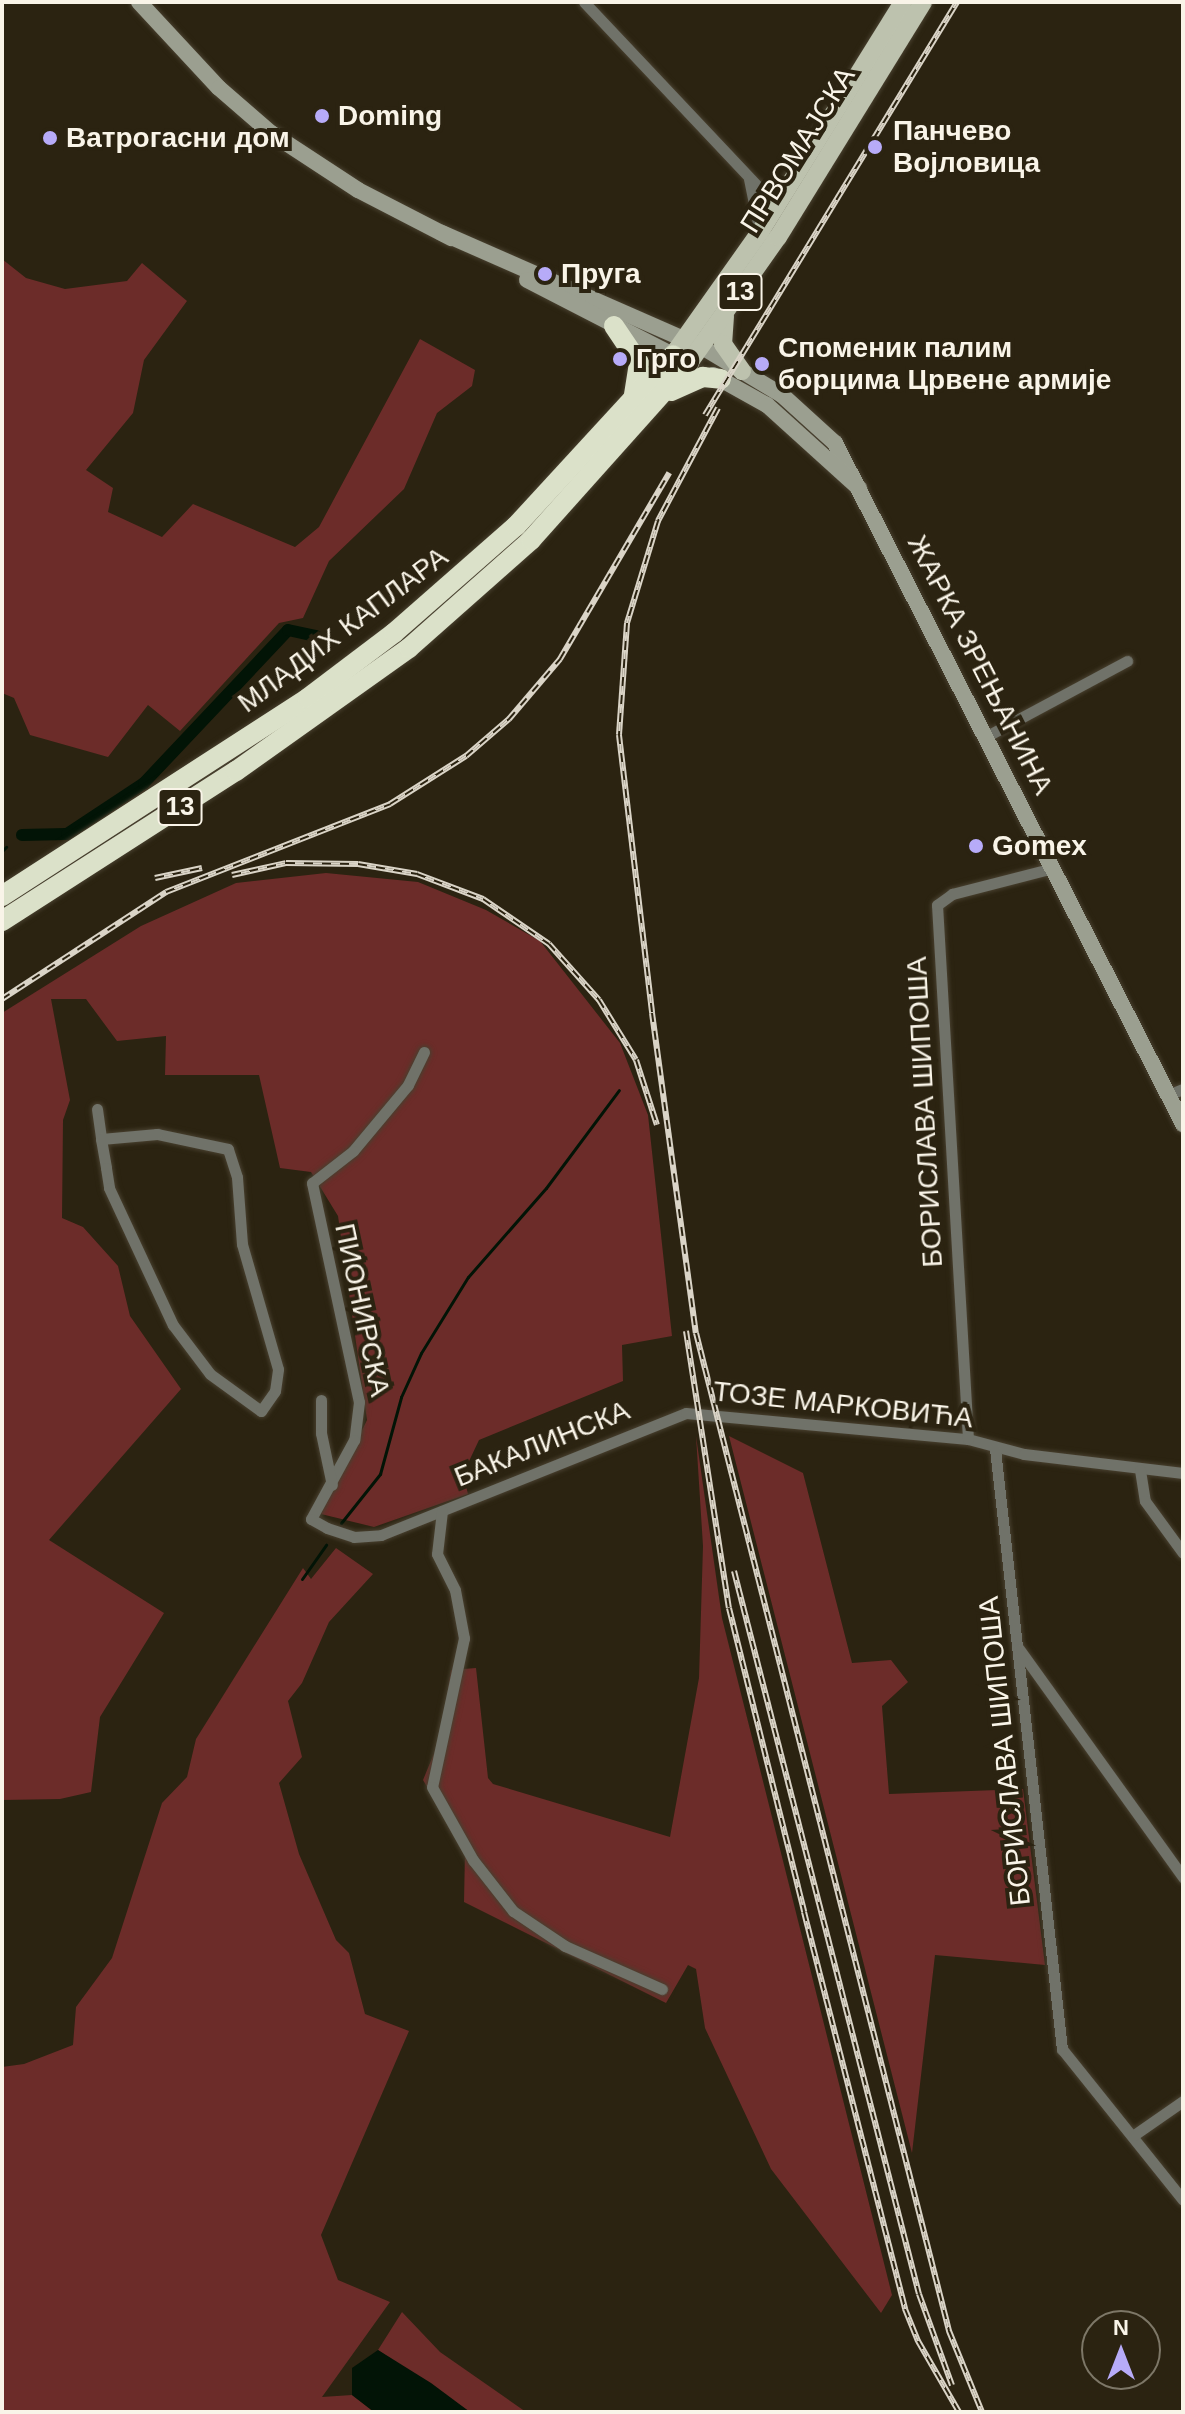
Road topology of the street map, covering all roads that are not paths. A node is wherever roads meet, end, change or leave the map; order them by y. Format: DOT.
graph roads {
  1 [pos="139,2"];
  2 [pos="584,2"];
  3 [pos="903,2"];
  4 [pos="923,2"];
  5 [pos="749,178"];
  6 [pos="789,185"];
  7 [pos="760,232"];
  8 [pos="442,233"];
  9 [pos="726,313"];
  10 [pos="614,326"];
  11 [pos="688,351"];
  12 [pos="742,371"];
  13 [pos="721,379"];
  14 [pos="664,395"];
  15 [pos="632,404"];
  16 [pos="859,488"];
  17 [pos="1127,661"];
  18 [pos="987,736"];
  19 [pos="1053,868"];
  20 [pos="2,896"];
  21 [pos="2,921"];
  22 [pos="424,1052"];
  23 [pos="1176,1092"];
  24 [pos="97,1109"];
  25 [pos="1183,1124"];
  26 [pos="101,1139"];
  27 [pos="321,1400"];
  28 [pos="686,1413"];
  29 [pos="968,1439"];
  30 [pos="995,1449"];
  31 [pos="1140,1470"];
  32 [pos="1183,1473"];
  33 [pos="332,1486"];
  34 [pos="442,1511"];
  35 [pos="1183,1553"];
  36 [pos="1018,1649"];
  37 [pos="1183,1877"];
  38 [pos="662,1989"];
  39 [pos="1183,2101"];
  40 [pos="1134,2135"];
  41 [pos="1183,2200"];
  1 -- 8 [label="street, ЖАРКА ЗРЕЊАНИНА"];
  2 -- 5 [label="street"];
  3 -- 6 [label="main road, ПРВОМАЈСКА / 13"];
  4 -- 9 [label="main road, ПРВОМАЈСКА / 13"];
  5 -- 6 [label="street"];
  5 -- 7 [label="street"];
  6 -- 7 [label="main road, ПРВОМАЈСКА / 13"];
  7 -- 11 [label="main road, ПРВОМАЈСКА / 13"];
  8 -- 10 [label="street, ЖАРКА ЗРЕЊАНИНА"];
  8 -- 11 [label="street, ЖАРКА ЗРЕЊАНИНА"];
  9 -- 11 [label="main road, ПРВОМАЈСКА / 13"];
  9 -- 12 [label="main road"];
  10 -- 11 [label="street, ЖАРКА ЗРЕЊАНИНА"];
  10 -- 15 [label="highway"];
  11 -- 12 [label="street, ЖАРКА ЗРЕЊАНИНА"];
  11 -- 13 [label="street, ЖАРКА ЗРЕЊАНИНА"];
  11 -- 14 [label="highway, 13"];
  11 -- 15 [label="highway, МЛАДИХ КАПЛАРА / 13"];
  12 -- 16 [label="street, ЖАРКА ЗРЕЊАНИНА"];
  13 -- 14 [label="highway"];
  13 -- 16 [label="street, ЖАРКА ЗРЕЊАНИНА"];
  14 -- 21 [label="highway, МЛАДИХ КАПЛАРА / 13"];
  15 -- 20 [label="highway, МЛАДИХ КАПЛАРА / 13"];
  16 -- 18 [label="street, ЖАРКА ЗРЕЊАНИНА"];
  17 -- 18 [label="street"];
  18 -- 19 [label="street, ЖАРКА ЗРЕЊАНИНА"];
  19 -- 23 [label="street, ЖАРКА ЗРЕЊАНИНА"];
  19 -- 29 [label="street, БОРИСЛАВА ШИПОША"];
  22 -- 33 [label="street, ПИОНИРСКА"];
  23 -- 25 [label="street, ЖАРКА ЗРЕЊАНИНА"];
  24 -- 26 [label="street"];
  26 -- 26 [label="street"];
  27 -- 33 [label="street"];
  28 -- 29 [label="street, ТОЗЕ МАРКОВИЋА"];
  28 -- 34 [label="street, БАКАЛИНСКА"];
  29 -- 30 [label="street, ТОЗЕ МАРКОВИЋА"];
  30 -- 31 [label="street, ТОЗЕ МАРКОВИЋА"];
  30 -- 36 [label="street, БОРИСЛАВА ШИПОША"];
  31 -- 32 [label="street, ТОЗЕ МАРКОВИЋА"];
  31 -- 35 [label="street"];
  33 -- 34 [label="street, ПИОНИРСКА"];
  34 -- 38 [label="street, БАКАЛИНСКА"];
  36 -- 37 [label="street"];
  36 -- 40 [label="street, БОРИСЛАВА ШИПОША"];
  39 -- 40 [label="street"];
  40 -- 41 [label="street"];
}
